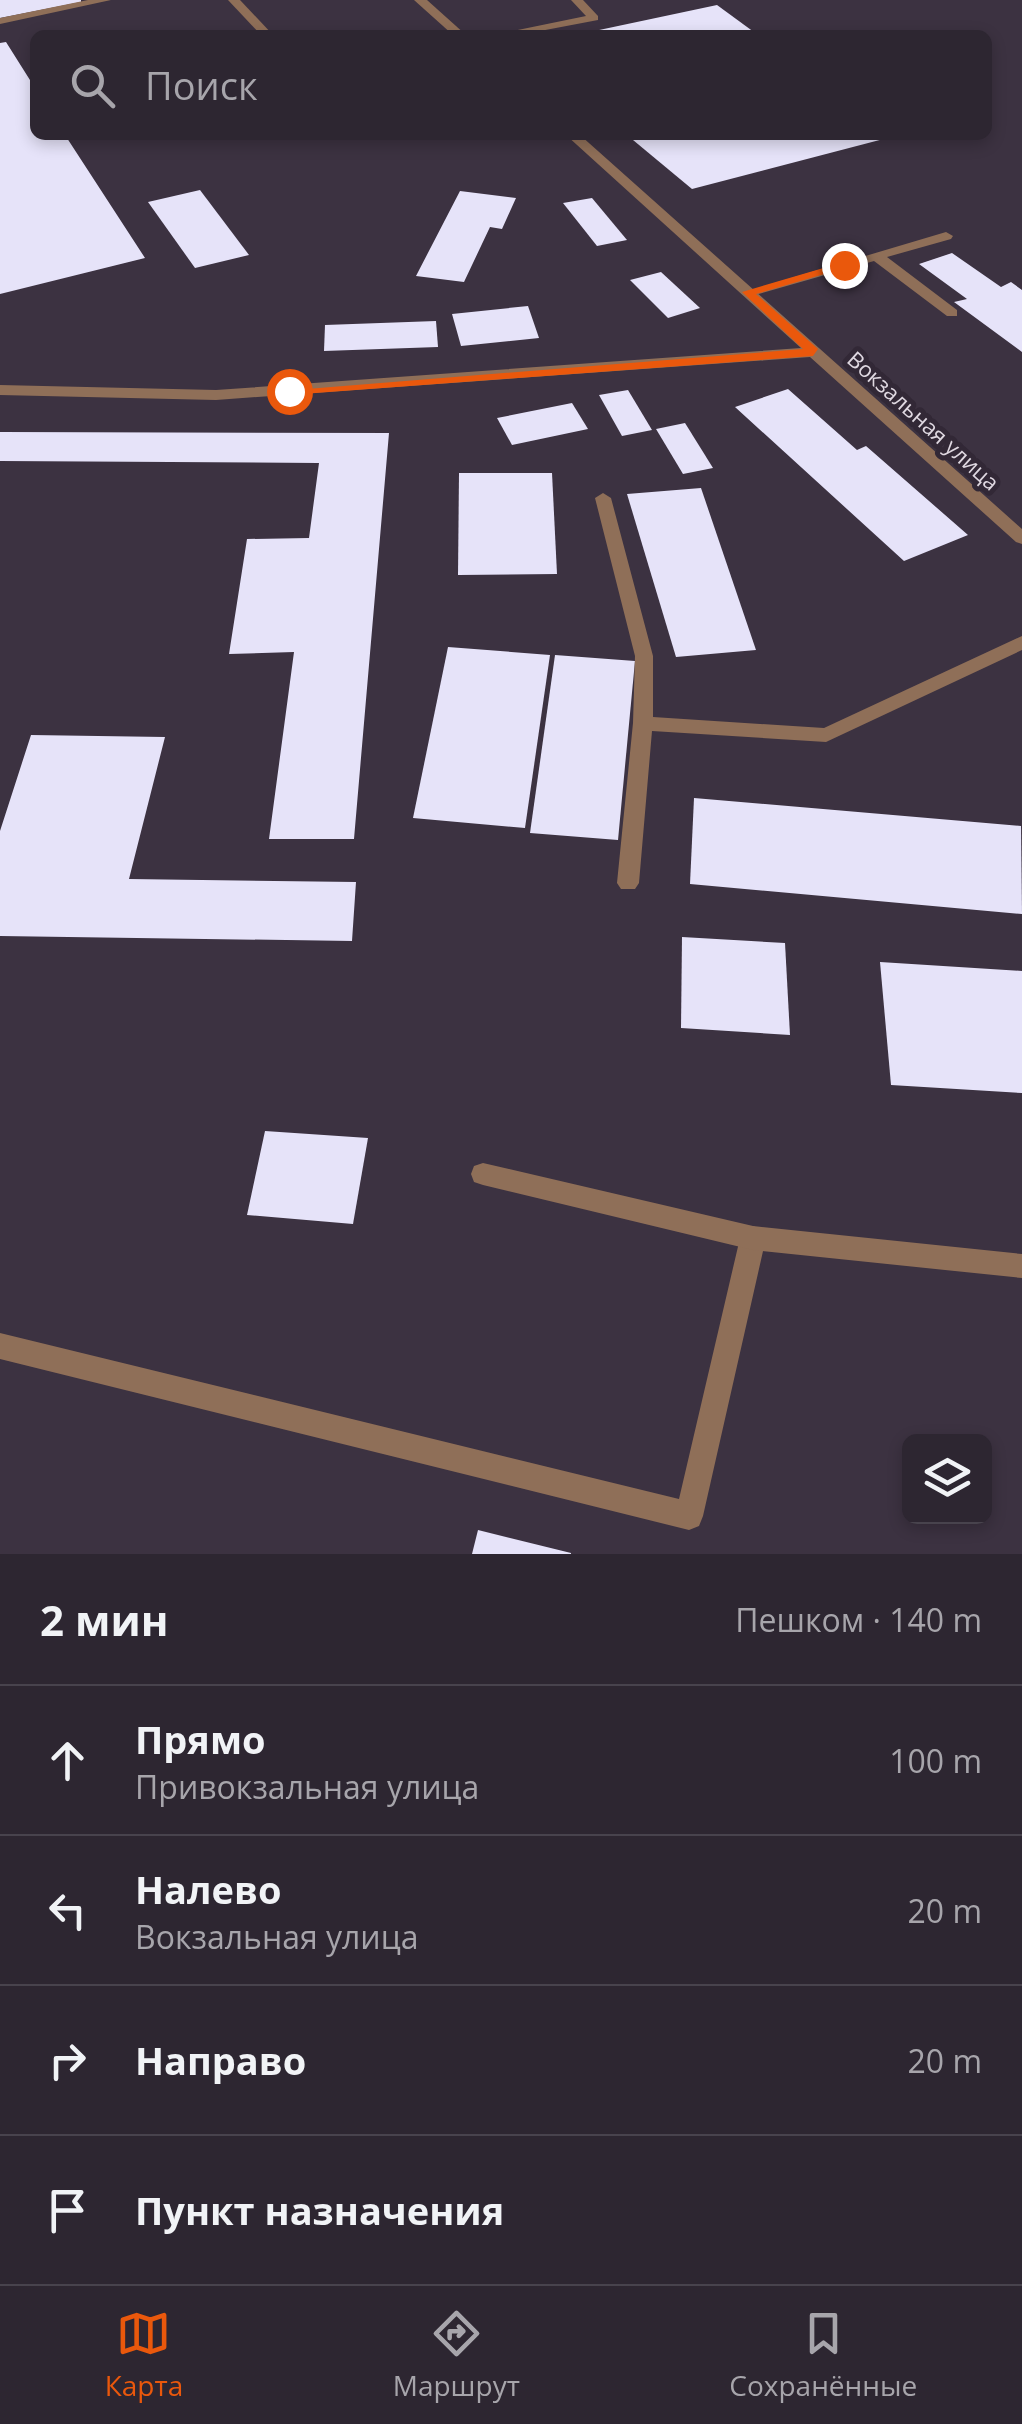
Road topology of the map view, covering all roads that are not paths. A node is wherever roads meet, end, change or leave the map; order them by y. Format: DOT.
graph roads {
  1 [pos="105,0"];
  2 [pos="234,0"];
  3 [pos="420,0"];
  4 [pos="577,0"];
  5 [pos="0,21"];
  6 [pos="262,30"];
  7 [pos="454,30"];
  8 [pos="528,30"];
  9 [pos="578,140"];
  10 [pos="946,236"];
  11 [pos="876,256"];
  12 [pos="748,292"];
  13 [pos="952,313"];
  14 [pos="813,352"];
  15 [pos="0,390"];
  16 [pos="603,498"];
  17 [pos="1022,538"];
  18 [pos="1022,642"];
  19 [pos="643,722"];
  20 [pos="628,884"];
  21 [pos="484,1174"];
  22 [pos="753,1238"];
  23 [pos="1022,1266"];
  24 [pos="0,1346"];
  1 -- 5 [label="street"];
  2 -- 6 [label="street"];
  3 -- 7 [label="street"];
  4 -- 8 [label="street"];
  9 -- 12 [label="street, Вокзальная улица"];
  10 -- 11 [label="street"];
  11 -- 12 [label="street"];
  11 -- 13 [label="street"];
  12 -- 14 [label="street, Вокзальная улица"];
  14 -- 15 [label="street"];
  14 -- 17 [label="street, Вокзальная улица"];
  16 -- 19 [label="street"];
  18 -- 19 [label="street"];
  19 -- 20 [label="street"];
  21 -- 22 [label="street"];
  22 -- 23 [label="street"];
  22 -- 24 [label="street"];
}
